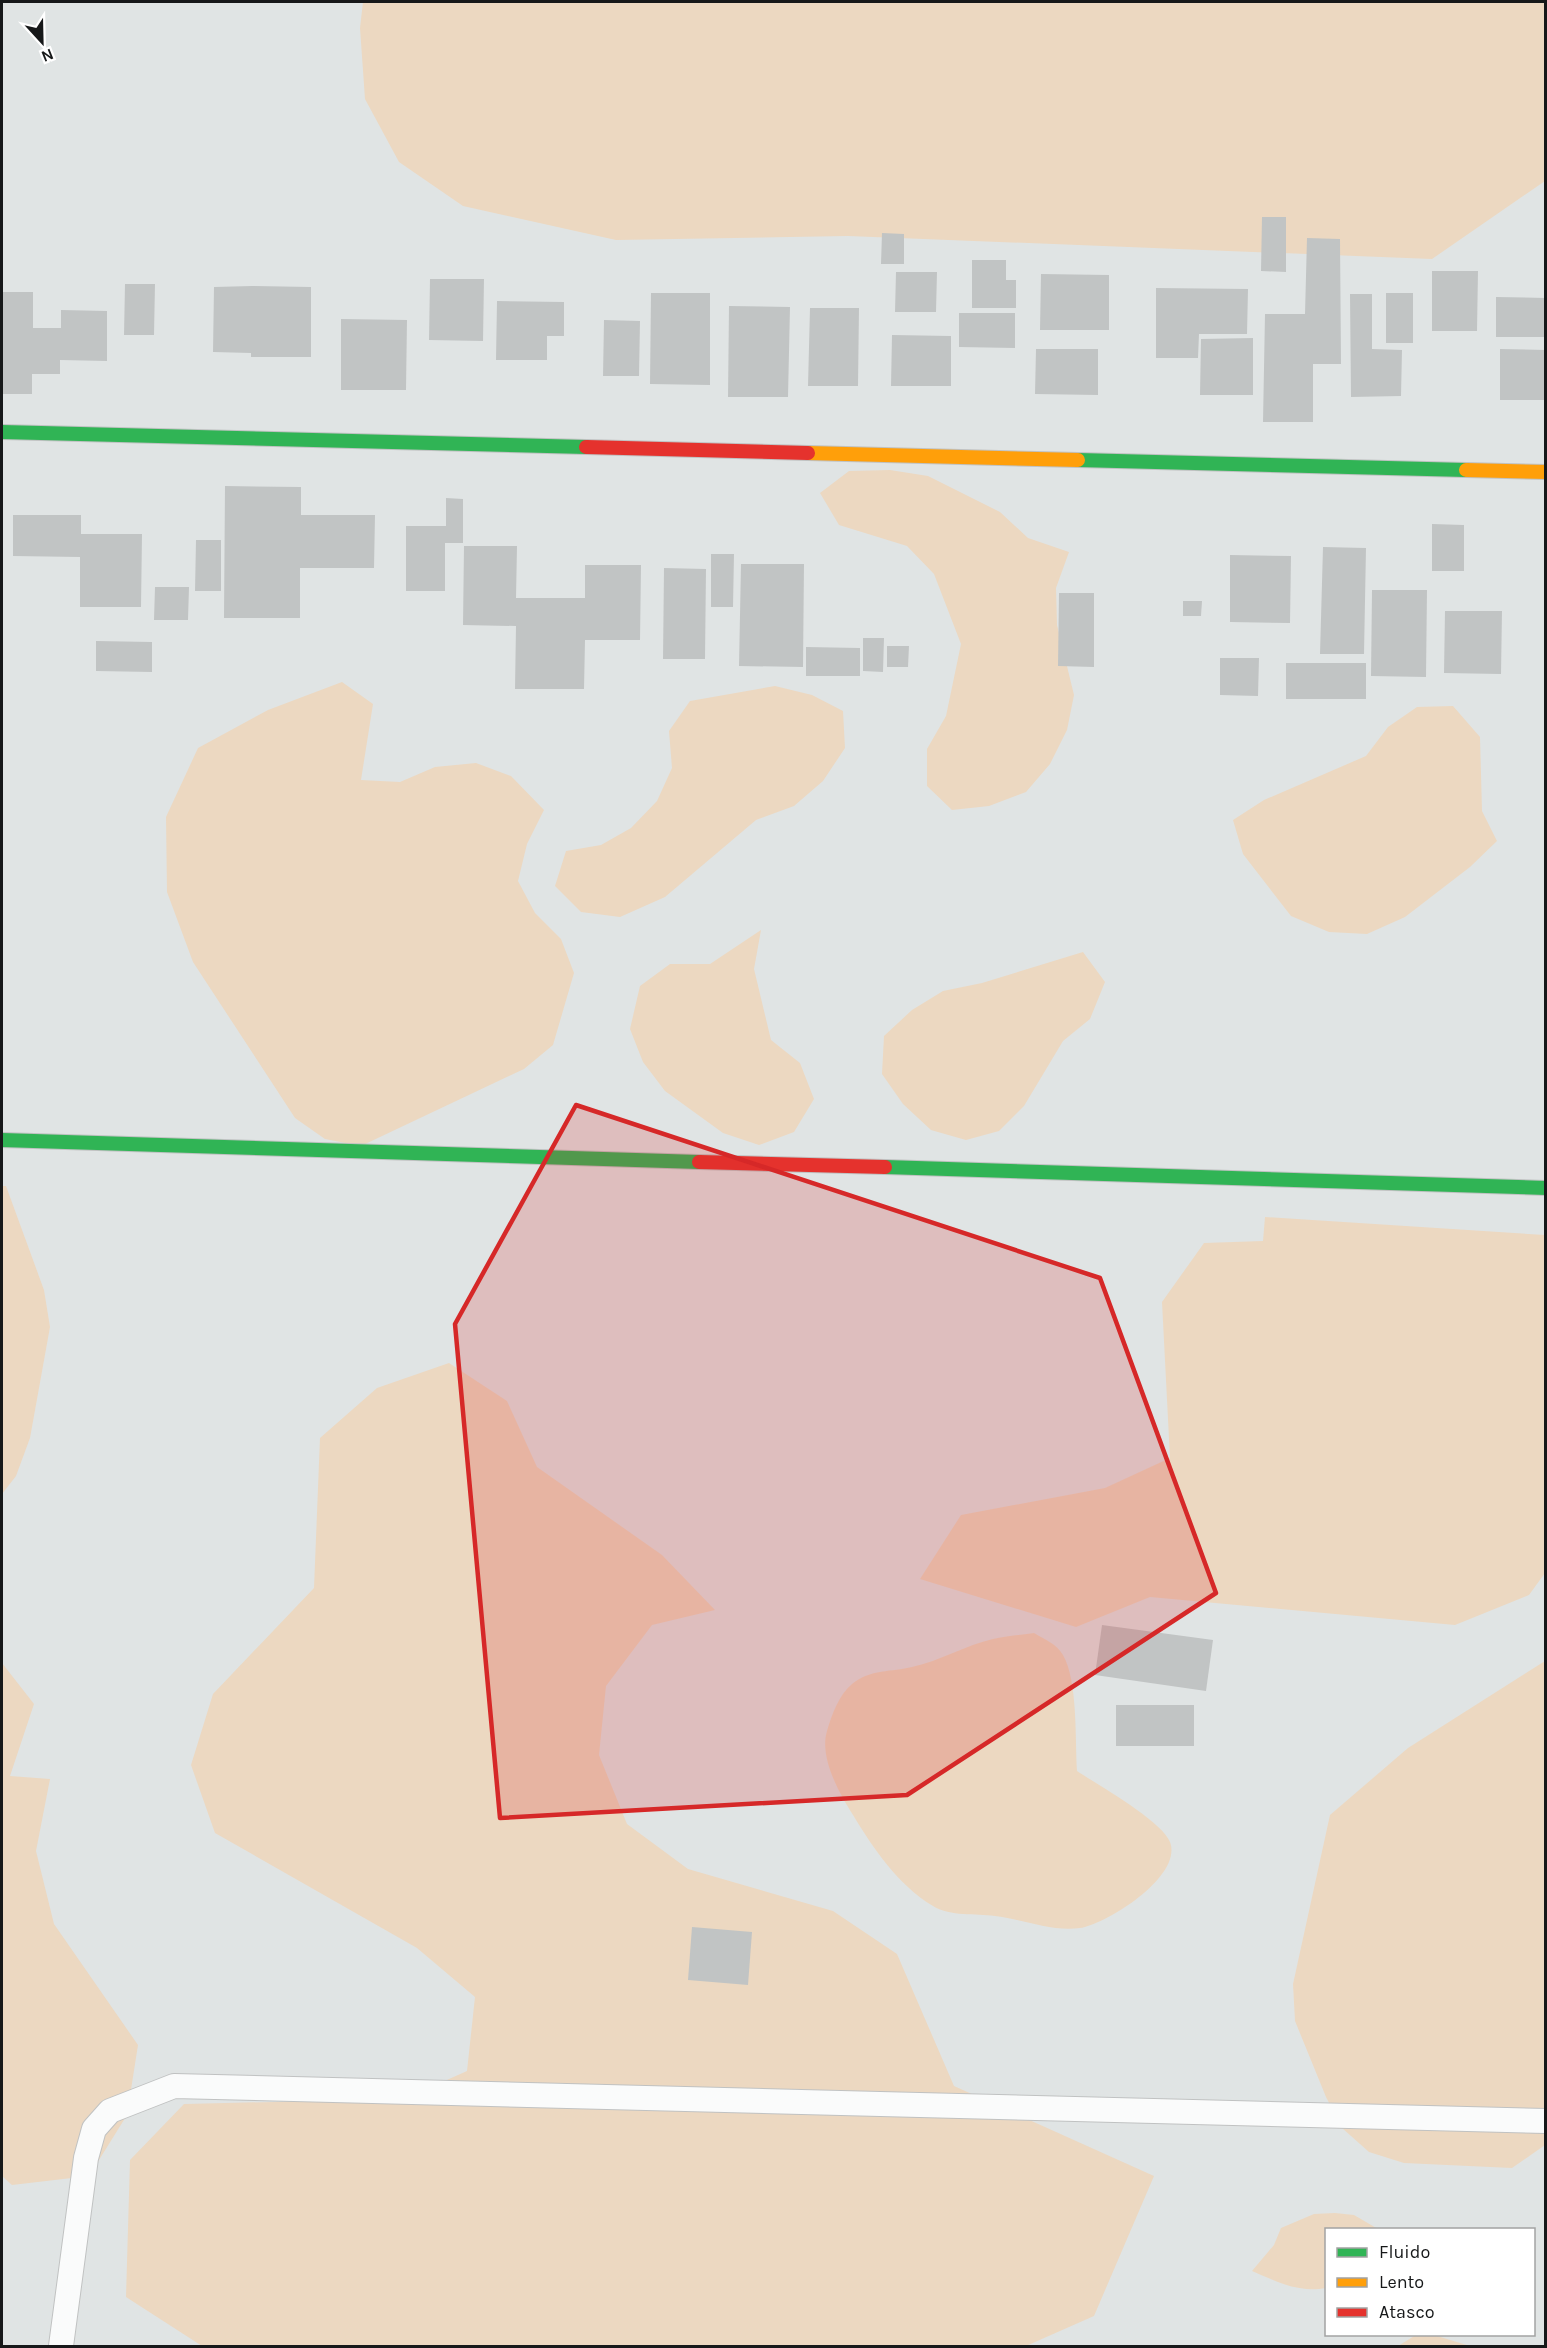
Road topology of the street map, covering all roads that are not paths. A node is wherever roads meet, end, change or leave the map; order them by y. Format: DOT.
graph roads {
  1 [pos="2,432"];
  2 [pos="1545,472"];
  3 [pos="2,1140"];
  4 [pos="1545,1188"];
  5 [pos="1545,2121"];
  6 [pos="61,2346"];
  1 -- 2 [label="street"];
  3 -- 4 [label="street"];
  5 -- 6 [label="lane"];
}
